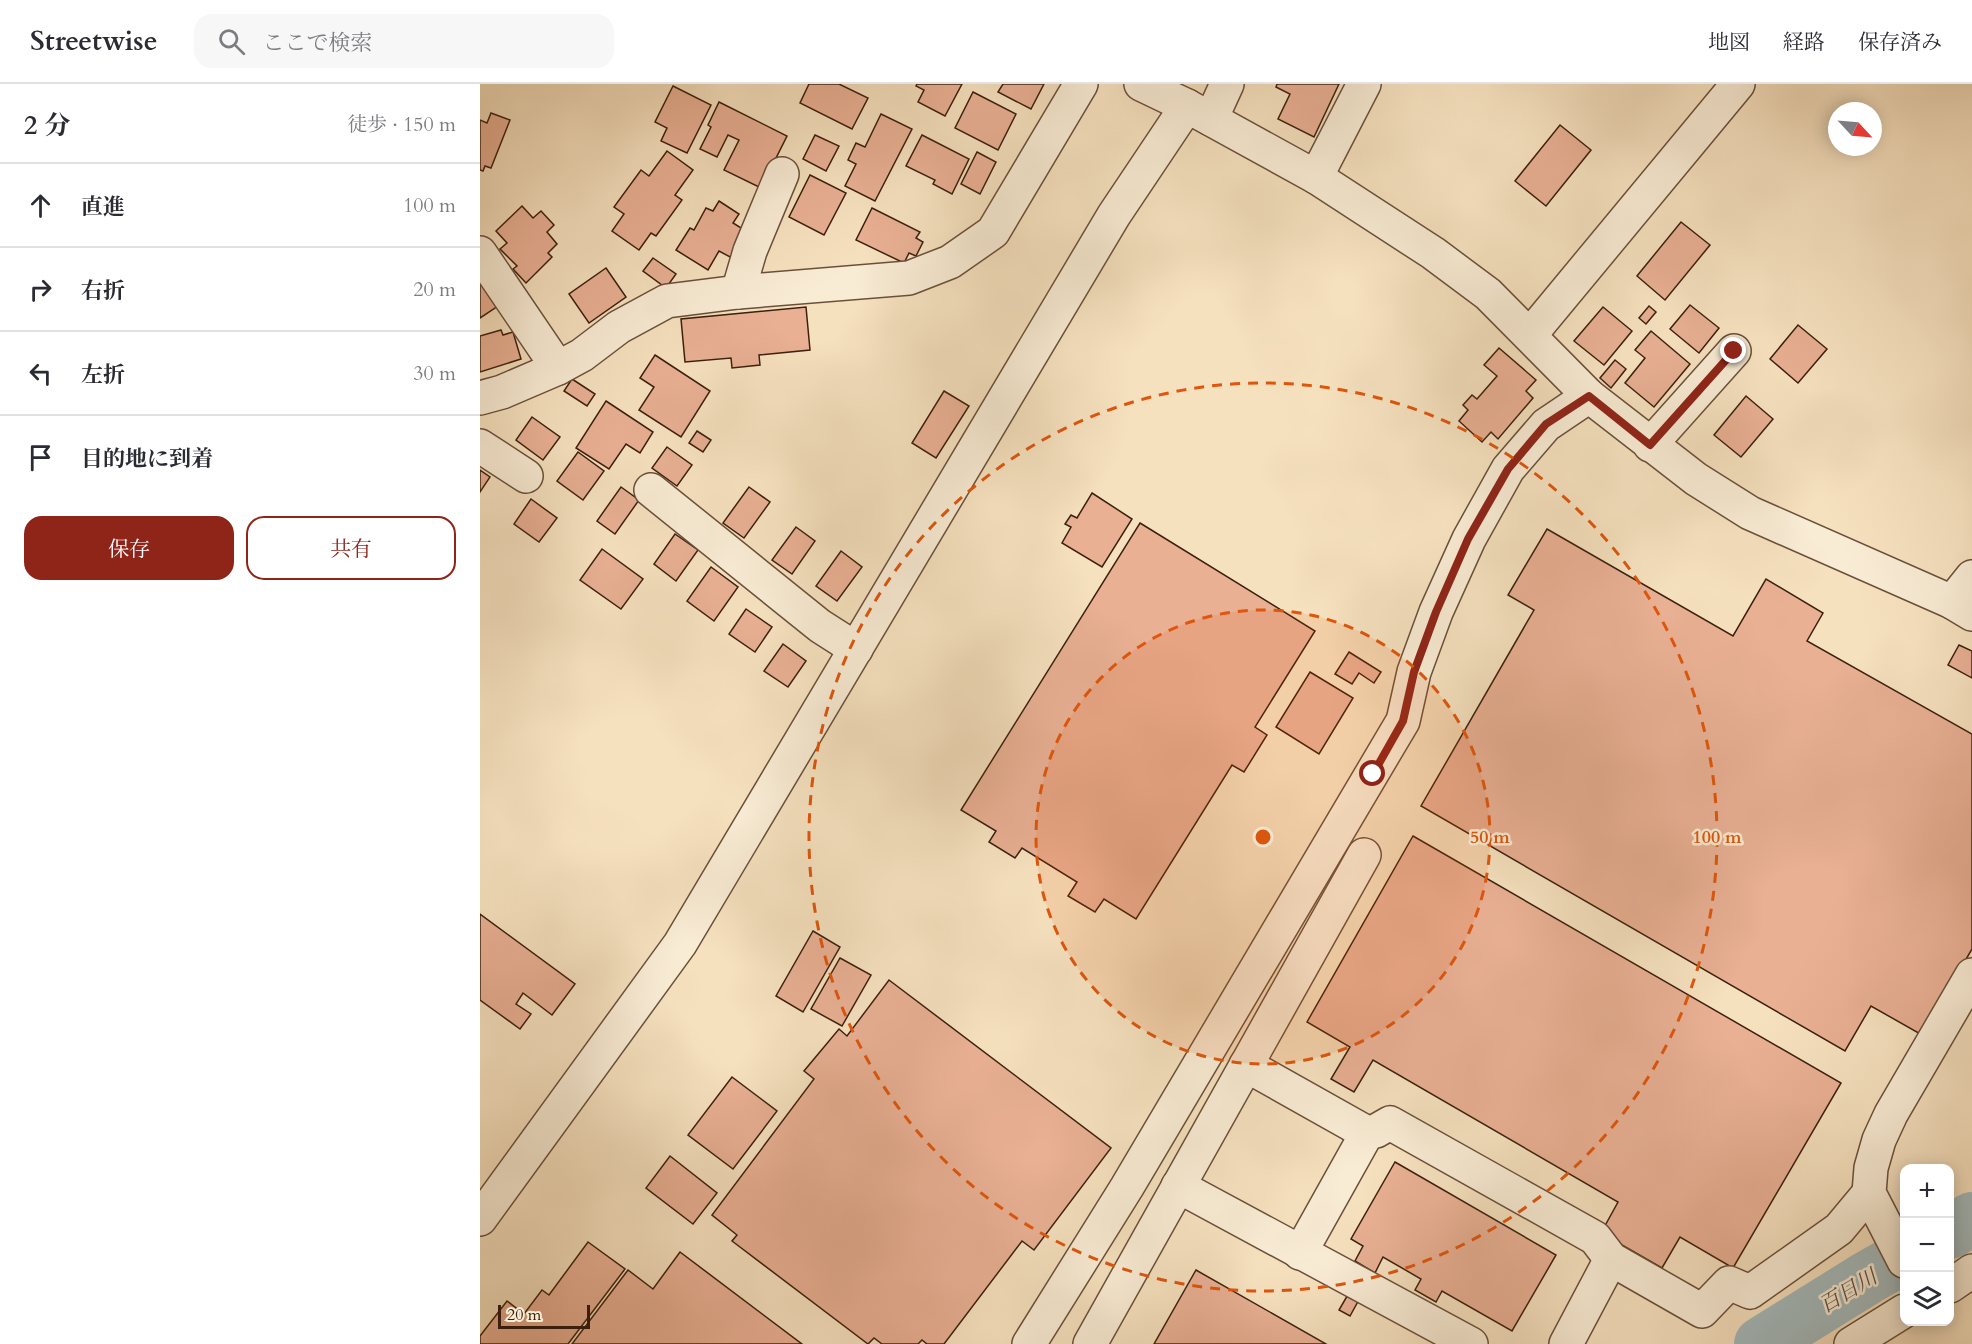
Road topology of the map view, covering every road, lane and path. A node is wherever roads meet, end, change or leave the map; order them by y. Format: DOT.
graph roads {
  1 [pos="1081,84"];
  2 [pos="1141,84"];
  3 [pos="1227,84"];
  4 [pos="1365,84"];
  5 [pos="1738,84"];
  6 [pos="1199,113"];
  7 [pos="782,174"];
  8 [pos="1316,177"];
  9 [pos="480,253"];
  10 [pos="738,292"];
  11 [pos="1530,335"];
  12 [pos="1734,351"];
  13 [pos="558,368"];
  14 [pos="1589,396"];
  15 [pos="480,398"];
  16 [pos="1650,445"];
  17 [pos="480,446"];
  18 [pos="526,476"];
  19 [pos="651,490"];
  20 [pos="1965,598"];
  21 [pos="856,649"];
  22 [pos="1364,855"];
  23 [pos="1972,975"];
  24 [pos="1246,1065"];
  25 [pos="1367,1133"];
  26 [pos="1178,1186"];
  27 [pos="1869,1193"];
  28 [pos="480,1219"];
  29 [pos="1900,1252"];
  30 [pos="1300,1253"];
  31 [pos="1611,1259"];
  32 [pos="1972,1271"];
  33 [pos="1954,1283"];
  34 [pos="1900,1314"];
  35 [pos="1029,1344"];
  36 [pos="1090,1344"];
  37 [pos="1471,1344"];
  38 [pos="1566,1344"];
  39 [pos="1851,1344"];
  1 -- 10 [label="street"];
  2 -- 6 [label="street"];
  3 -- 6 [label="street"];
  4 -- 8 [label="street"];
  5 -- 11 [label="street"];
  6 -- 8 [label="street"];
  6 -- 21 [label="street"];
  7 -- 10 [label="street"];
  8 -- 11 [label="street"];
  9 -- 13 [label="street"];
  10 -- 13 [label="street"];
  11 -- 14 [label="street"];
  12 -- 16 [label="street"];
  13 -- 15 [label="street"];
  14 -- 16 [label="street"];
  14 -- 35 [label="street"];
  16 -- 20 [label="street"];
  17 -- 18 [label="street"];
  19 -- 21 [label="street"];
  21 -- 28 [label="street"];
  22 -- 24 [label="street"];
  23 -- 27 [label="street"];
  24 -- 25 [label="street"];
  24 -- 26 [label="street"];
  25 -- 30 [label="street"];
  25 -- 31 [label="street"];
  26 -- 30 [label="street"];
  26 -- 36 [label="street"];
  27 -- 29 [label="street"];
  27 -- 31 [label="street"];
  30 -- 37 [label="street"];
  31 -- 38 [label="street"];
  32 -- 33 [label="street"];
  34 -- 39 [label="street"];
}
